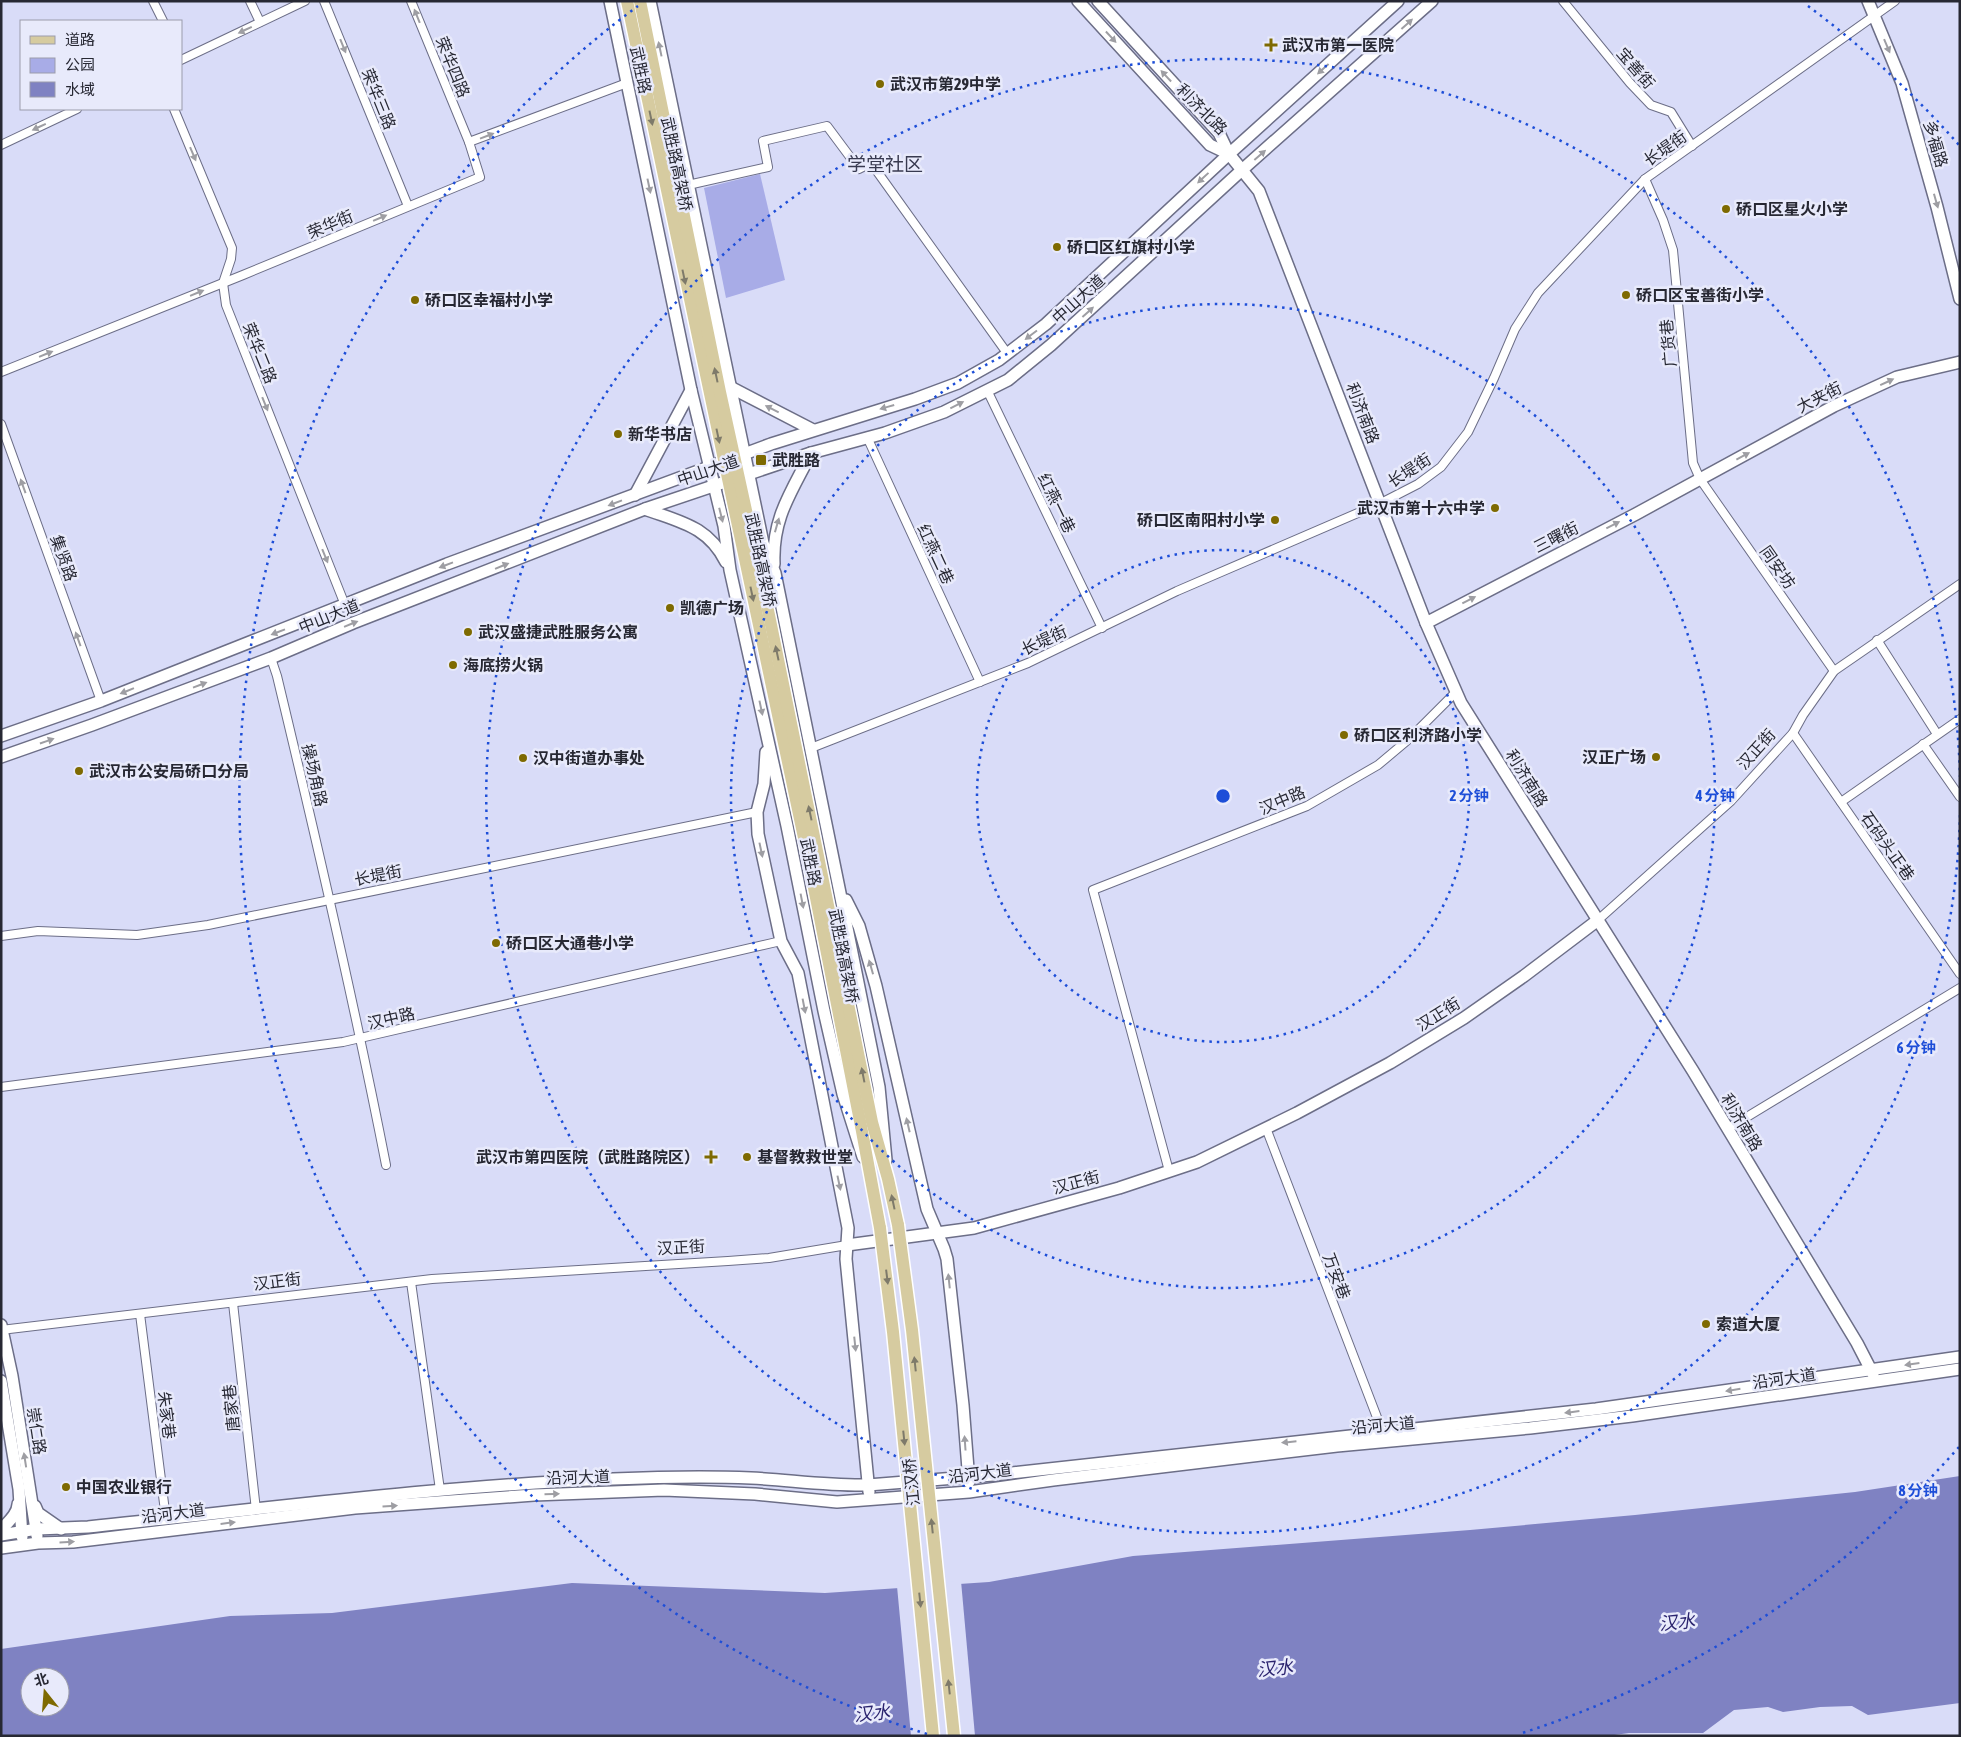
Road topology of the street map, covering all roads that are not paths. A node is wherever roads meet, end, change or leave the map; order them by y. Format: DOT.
graph roads {
  1 [pos="153,1"];
  2 [pos="250,1"];
  3 [pos="305,1"];
  4 [pos="324,1"];
  5 [pos="411,1"];
  6 [pos="610,1"];
  7 [pos="627,1"];
  8 [pos="640,1"];
  9 [pos="650,1"];
  10 [pos="1078,1"];
  11 [pos="1098,1"];
  12 [pos="1398,1"];
  13 [pos="1432,1"];
  14 [pos="1563,1"];
  15 [pos="1868,1"];
  16 [pos="1895,1"];
  17 [pos="1874,17"];
  18 [pos="162,20"];
  19 [pos="260,22"];
  20 [pos="182,60"];
  21 [pos="627,83"];
  22 [pos="75,110"];
  23 [pos="174,110"];
  24 [pos="469,142"];
  25 [pos="1,144"];
  26 [pos="1692,146"];
  27 [pos="1229,154"];
  28 [pos="1243,169"];
  29 [pos="1645,179"];
  30 [pos="688,185"];
  31 [pos="408,206"];
  32 [pos="224,283"];
  33 [pos="1960,299"];
  34 [pos="1007,354"];
  35 [pos="1960,362"];
  36 [pos="1,372"];
  37 [pos="730,387"];
  38 [pos="690,390"];
  39 [pos="987,390"];
  40 [pos="1,424"];
  41 [pos="813,430"];
  42 [pos="867,438"];
  43 [pos="811,453"];
  44 [pos="744,455"];
  45 [pos="709,467"];
  46 [pos="748,474"];
  47 [pos="1700,479"];
  48 [pos="714,486"];
  49 [pos="635,495"];
  50 [pos="1381,504"];
  51 [pos="645,509"];
  52 [pos="730,570"];
  53 [pos="774,573"];
  54 [pos="1960,584"];
  55 [pos="345,605"];
  56 [pos="1426,623"];
  57 [pos="1102,628"];
  58 [pos="1877,640"];
  59 [pos="271,658"];
  60 [pos="1834,671"];
  61 [pos="980,682"];
  62 [pos="1456,692"];
  63 [pos="101,701"];
  64 [pos="1960,719"];
  65 [pos="766,733"];
  66 [pos="1793,734"];
  67 [pos="1937,734"];
  68 [pos="1,736"];
  69 [pos="1923,744"];
  70 [pos="811,748"];
  71 [pos="1,757"];
  72 [pos="1960,797"];
  73 [pos="1841,802"];
  74 [pos="757,812"];
  75 [pos="839,888"];
  76 [pos="330,899"];
  77 [pos="1598,920"];
  78 [pos="1,936"];
  79 [pos="781,941"];
  80 [pos="798,973"];
  81 [pos="1960,974"];
  82 [pos="1960,988"];
  83 [pos="824,1011"];
  84 [pos="361,1039"];
  85 [pos="1,1088"];
  86 [pos="867,1124"];
  87 [pos="1266,1128"];
  88 [pos="1727,1129"];
  89 [pos="386,1165"];
  90 [pos="1169,1171"];
  91 [pos="888,1179"];
  92 [pos="871,1180"];
  93 [pos="898,1225"];
  94 [pos="880,1228"];
  95 [pos="937,1233"];
  96 [pos="847,1245"];
  97 [pos="411,1282"];
  98 [pos="233,1303"];
  99 [pos="140,1314"];
  100 [pos="2,1328"];
  101 [pos="1960,1357"];
  102 [pos="1871,1369"];
  103 [pos="1960,1369"];
  104 [pos="1,1380"];
  105 [pos="1877,1381"];
  106 [pos="1383,1433"];
  107 [pos="968,1477"];
  108 [pos="868,1486"];
  109 [pos="24,1488"];
  110 [pos="440,1490"];
  111 [pos="969,1492"];
  112 [pos="870,1500"];
  113 [pos="256,1510"];
  114 [pos="166,1519"];
  115 [pos="1,1530"];
  116 [pos="37,1530"];
  117 [pos="63,1530"];
  118 [pos="21,1532"];
  119 [pos="1,1535"];
  120 [pos="38,1543"];
  121 [pos="22,1545"];
  122 [pos="1,1548"];
  123 [pos="933,1736"];
  124 [pos="954,1736"];
  1 -- 18 [label="street"];
  2 -- 19 [label="street"];
  3 -- 19 [label="street"];
  4 -- 31 [label="street, 荣华三路, one-way"];
  24 -- 5 [label="street, 荣华四路, one-way"];
  6 -- 21 [label="main road, 武胜路"];
  7 -- 86 [label="main road, 武胜路高架桥, one-way, bridge"];
  86 -- 8 [label="main road, 武胜路高架桥, one-way, bridge"];
  30 -- 9 [label="main road, 武胜路, one-way"];
  10 -- 27 [label="main road, 利济北路, one-way"];
  27 -- 11 [label="main road, 利济北路, one-way"];
  12 -- 27 [label="main road, 中山大道, one-way"];
  28 -- 13 [label="main road, 中山大道, one-way"];
  14 -- 26 [label="street, 宝善街"];
  15 -- 17 [label="main road, 多福路"];
  16 -- 17 [label="street, 长堤街"];
  17 -- 26 [label="street, 长堤街"];
  17 -- 33 [label="main road, 多福路, one-way"];
  19 -- 20 [label="street, one-way"];
  24 -- 21 [label="street, one-way"];
  21 -- 38 [label="main road, 武胜路, one-way"];
  22 -- 25 [label="street, one-way"];
  23 -- 32 [label="street, 荣华二路, one-way"];
  24 -- 31 [label="street, 荣华街"];
  26 -- 29 [label="street, 长堤街"];
  27 -- 28 [label="main road, 利济南路"];
  27 -- 34 [label="main road, 中山大道, one-way"];
  39 -- 28 [label="main road, 中山大道, one-way"];
  28 -- 50 [label="main road, 利济南路"];
  29 -- 47 [label="street, 广货巷"];
  29 -- 50 [label="street, 长堤街"];
  30 -- 34 [label="street"];
  30 -- 37 [label="main road, 武胜路"];
  32 -- 31 [label="street, 荣华街, one-way"];
  36 -- 32 [label="street, 荣华街, one-way"];
  32 -- 55 [label="street, 荣华二路, one-way"];
  34 -- 41 [label="main road, 中山大道, one-way"];
  47 -- 35 [label="main road, 大夹街, one-way"];
  41 -- 37 [label="main road, one-way"];
  37 -- 44 [label="main road, 武胜路"];
  38 -- 45 [label="main road, 武胜路"];
  38 -- 49 [label="main road"];
  42 -- 39 [label="main road, 中山大道, one-way"];
  39 -- 57 [label="street, 红燕一巷"];
  63 -- 40 [label="street, 集贤路, one-way"];
  41 -- 44 [label="main road, 中山大道"];
  42 -- 43 [label="main road, 中山大道"];
  42 -- 61 [label="street, 红燕二巷"];
  43 -- 46 [label="main road, 中山大道"];
  53 -- 43 [label="main road, one-way"];
  44 -- 45 [label="main road, 中山大道"];
  44 -- 46 [label="main road, 武胜路"];
  45 -- 48 [label="main road, 武胜路"];
  45 -- 49 [label="main road, 中山大道"];
  46 -- 48 [label="main road, 中山大道"];
  46 -- 53 [label="main road, 武胜路"];
  56 -- 47 [label="main road, 三曙街, one-way"];
  47 -- 60 [label="street, 同安坊"];
  48 -- 51 [label="main road, 中山大道"];
  48 -- 52 [label="main road, 武胜路, one-way"];
  49 -- 55 [label="main road, 中山大道, one-way"];
  50 -- 56 [label="main road, 利济南路"];
  50 -- 57 [label="street, 长堤街"];
  51 -- 52 [label="main road"];
  59 -- 51 [label="main road, 中山大道, one-way"];
  52 -- 65 [label="main road, 武胜路, one-way"];
  53 -- 70 [label="main road, 武胜路"];
  54 -- 58 [label="street, 汉正街"];
  55 -- 63 [label="main road, 中山大道, one-way"];
  56 -- 62 [label="main road, 利济南路"];
  57 -- 61 [label="street, 长堤街"];
  58 -- 60 [label="street, 汉正街"];
  58 -- 67 [label="street"];
  71 -- 59 [label="main road, 中山大道, one-way"];
  59 -- 76 [label="street, 操场角路"];
  60 -- 66 [label="street, 汉正街"];
  61 -- 70 [label="street, 长堤街"];
  62 -- 77 [label="main road, 利济南路"];
  62 -- 90 [label="street, 汉中路"];
  63 -- 68 [label="main road, 中山大道"];
  64 -- 67 [label="street"];
  65 -- 74 [label="main road"];
  65 -- 83 [label="main road, 武胜路, one-way"];
  66 -- 73 [label="street, 石码头正巷"];
  66 -- 77 [label="street, 汉正街"];
  67 -- 69 [label="street"];
  69 -- 72 [label="street"];
  69 -- 73 [label="street"];
  70 -- 75 [label="main road, 武胜路"];
  73 -- 81 [label="street, 石码头正巷"];
  74 -- 76 [label="street, 长堤街"];
  74 -- 79 [label="main road, one-way"];
  75 -- 91 [label="main road, 武胜路"];
  95 -- 75 [label="main road, one-way"];
  76 -- 78 [label="street, 长堤街"];
  76 -- 84 [label="street, 操场角路"];
  77 -- 87 [label="main road, 汉正街"];
  77 -- 88 [label="main road, 利济南路"];
  79 -- 80 [label="main road"];
  79 -- 84 [label="street, 汉中路"];
  80 -- 83 [label="main road"];
  80 -- 96 [label="main road, one-way"];
  82 -- 88 [label="street"];
  83 -- 92 [label="main road, 武胜路"];
  84 -- 85 [label="street, 汉中路"];
  84 -- 89 [label="street, 操场角路"];
  86 -- 91 [label="main road"];
  86 -- 92 [label="main road"];
  87 -- 90 [label="main road, 汉正街"];
  87 -- 106 [label="street, 万安巷"];
  88 -- 102 [label="main road, 利济南路"];
  90 -- 95 [label="main road, 汉正街"];
  93 -- 91 [label="main road, 武胜路, one-way"];
  92 -- 94 [label="main road, 武胜路"];
  124 -- 93 [label="main road, 江汉桥, one-way, bridge"];
  94 -- 123 [label="main road, 江汉桥, one-way, bridge"];
  95 -- 96 [label="main road, 汉正街"];
  107 -- 95 [label="main road, one-way"];
  96 -- 97 [label="street, 汉正街"];
  96 -- 108 [label="main road, one-way"];
  97 -- 98 [label="street, 汉正街"];
  97 -- 110 [label="street"];
  98 -- 99 [label="street, 汉正街"];
  98 -- 113 [label="street, 唐家巷"];
  99 -- 100 [label="street, 汉正街"];
  99 -- 114 [label="street, 朱家巷"];
  109 -- 100 [label="main road, 崇仁路, one-way"];
  101 -- 102 [label="main road, 沿河大道, one-way"];
  102 -- 105 [label="main road, 利济南路"];
  102 -- 106 [label="main road, 沿河大道, one-way"];
  103 -- 105 [label="main road, 沿河大道"];
  104 -- 109 [label="main road, 崇仁路"];
  105 -- 111 [label="main road, 沿河大道"];
  106 -- 107 [label="main road, 沿河大道, one-way"];
  107 -- 108 [label="main road, 沿河大道"];
  107 -- 111 [label="main road"];
  108 -- 110 [label="main road, 沿河大道"];
  108 -- 112 [label="main road"];
  109 -- 115 [label="main road"];
  109 -- 116 [label="main road, 崇仁路"];
  109 -- 117 [label="main road"];
  109 -- 118 [label="main road, 崇仁路"];
  110 -- 113 [label="main road, 沿河大道"];
  111 -- 112 [label="main road, 沿河大道"];
  120 -- 112 [label="main road, 沿河大道, one-way"];
  113 -- 114 [label="main road, 沿河大道"];
  114 -- 117 [label="main road, 沿河大道"];
  116 -- 117 [label="main road, 沿河大道"];
  116 -- 118 [label="main road, 沿河大道"];
  116 -- 120 [label="main road, 崇仁路"];
  118 -- 119 [label="main road, 沿河大道"];
  118 -- 121 [label="main road, 崇仁路"];
  120 -- 121 [label="main road, 沿河大道"];
  121 -- 122 [label="main road, 沿河大道"];
}
